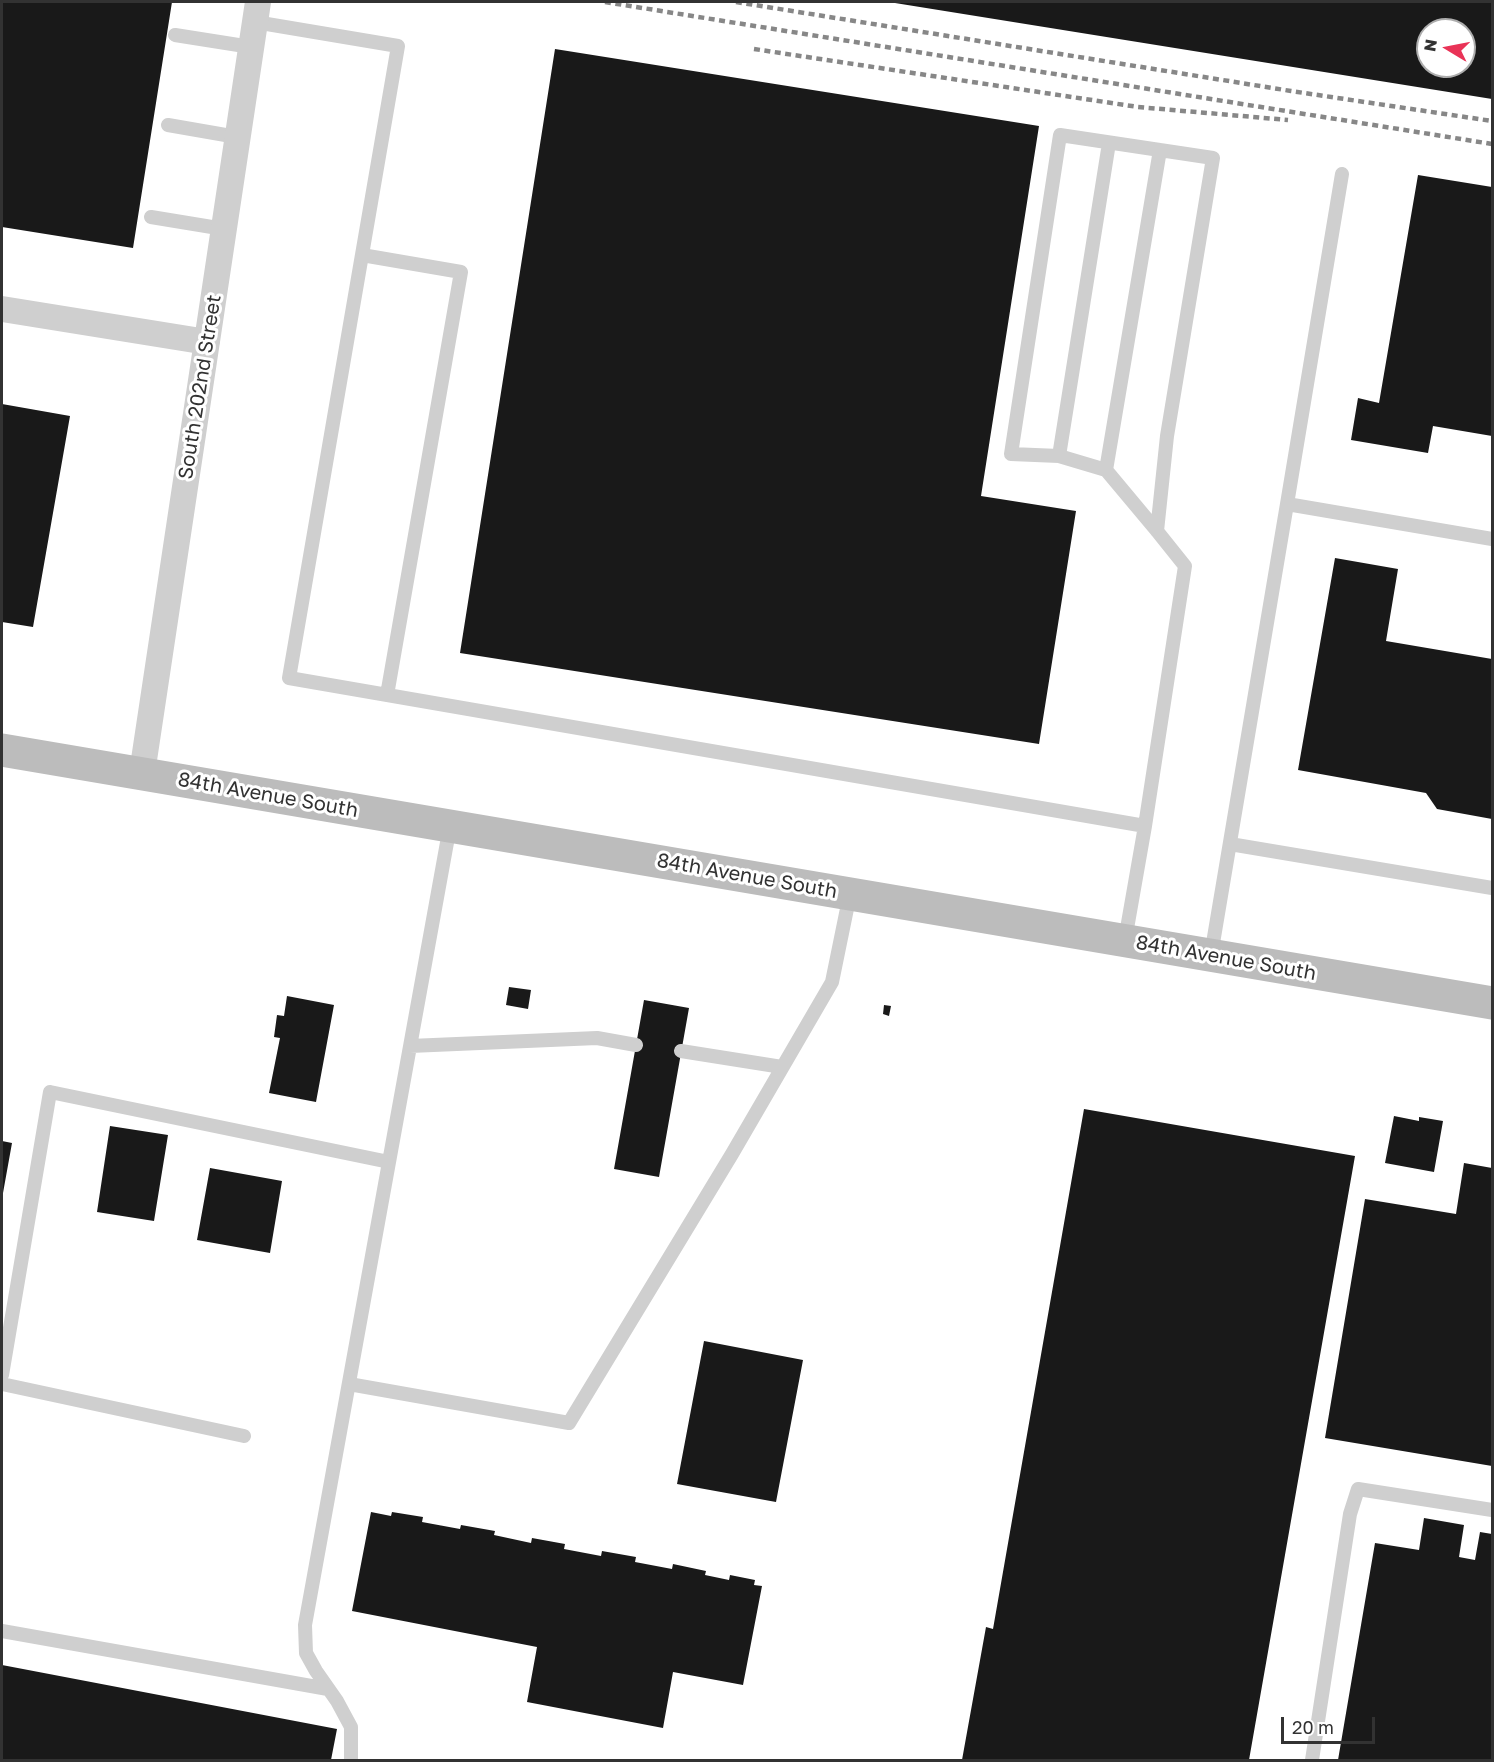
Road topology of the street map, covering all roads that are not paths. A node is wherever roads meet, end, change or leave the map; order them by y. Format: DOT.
graph roads {
  1 [pos="257,12"];
  2 [pos="175,35"];
  3 [pos="251,47"];
  4 [pos="168,125"];
  5 [pos="237,137"];
  6 [pos="1109,142"];
  7 [pos="1160,150"];
  8 [pos="1342,174"];
  9 [pos="151,217"];
  10 [pos="224,229"];
  11 [pos="362,255"];
  12 [pos="2,309"];
  13 [pos="207,342"];
  14 [pos="1059,456"];
  15 [pos="1107,470"];
  16 [pos="1287,504"];
  17 [pos="1157,531"];
  18 [pos="1492,538"];
  19 [pos="387,695"];
  20 [pos="2,750"];
  21 [pos="142,773"];
  22 [pos="450,826"];
  23 [pos="1145,826"];
  24 [pos="1230,844"];
  25 [pos="1492,888"];
  26 [pos="850,894"];
  27 [pos="1125,940"];
  28 [pos="1211,955"];
  29 [pos="1492,1003"];
  30 [pos="636,1044"];
  31 [pos="410,1046"];
  32 [pos="681,1051"];
  33 [pos="782,1067"];
  34 [pos="389,1162"];
  35 [pos="2,1375"];
  36 [pos="2,1384"];
  37 [pos="349,1384"];
  38 [pos="244,1436"];
  39 [pos="1492,1510"];
  40 [pos="2,1631"];
  41 [pos="328,1689"];
  42 [pos="351,1761"];
  43 [pos="1312,1761"];
  1 -- 3 [label="street, South 202nd Street"];
  1 -- 11 [label="lane"];
  2 -- 3 [label="lane"];
  3 -- 5 [label="street, South 202nd Street"];
  4 -- 5 [label="lane"];
  5 -- 10 [label="street, South 202nd Street"];
  6 -- 7 [label="lane"];
  6 -- 14 [label="lane"];
  6 -- 14 [label="lane"];
  7 -- 15 [label="lane"];
  7 -- 17 [label="lane"];
  8 -- 16 [label="lane"];
  9 -- 10 [label="lane"];
  10 -- 13 [label="street, South 202nd Street"];
  11 -- 19 [label="lane"];
  11 -- 19 [label="lane"];
  12 -- 13 [label="street"];
  13 -- 21 [label="street, South 202nd Street"];
  14 -- 15 [label="lane"];
  15 -- 17 [label="lane"];
  16 -- 18 [label="lane"];
  16 -- 24 [label="lane"];
  17 -- 23 [label="lane"];
  19 -- 23 [label="lane"];
  20 -- 21 [label="main road, 84th Avenue South"];
  21 -- 22 [label="main road, 84th Avenue South"];
  22 -- 26 [label="main road, 84th Avenue South"];
  22 -- 31 [label="lane"];
  23 -- 27 [label="lane"];
  24 -- 25 [label="lane"];
  24 -- 28 [label="lane"];
  26 -- 27 [label="main road, 84th Avenue South"];
  26 -- 33 [label="lane"];
  27 -- 28 [label="main road, 84th Avenue South"];
  28 -- 29 [label="main road, 84th Avenue South"];
  30 -- 31 [label="lane"];
  31 -- 34 [label="lane"];
  32 -- 33 [label="lane"];
  33 -- 37 [label="lane"];
  34 -- 35 [label="lane"];
  34 -- 37 [label="lane"];
  36 -- 38 [label="lane"];
  37 -- 41 [label="lane"];
  39 -- 43 [label="lane"];
  40 -- 41 [label="lane"];
  41 -- 42 [label="lane"];
}
